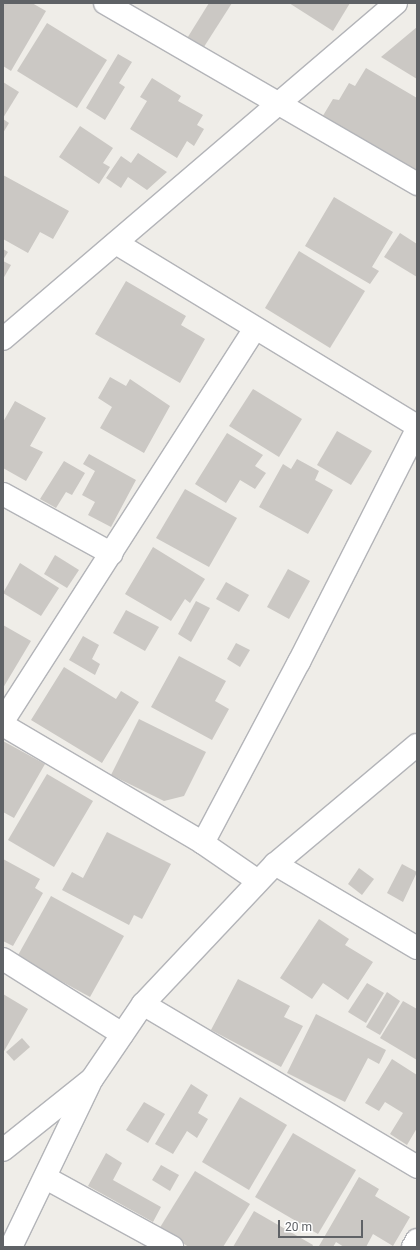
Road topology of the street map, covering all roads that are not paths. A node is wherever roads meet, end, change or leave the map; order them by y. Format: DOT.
graph roads {
  1 [pos="106,3"];
  2 [pos="396,3"];
  3 [pos="278,104"];
  4 [pos="417,184"];
  5 [pos="116,243"];
  6 [pos="255,329"];
  7 [pos="3,339"];
  8 [pos="417,428"];
  9 [pos="3,494"];
  10 [pos="112,554"];
  11 [pos="3,722"];
  12 [pos="3,725"];
  13 [pos="417,744"];
  14 [pos="203,843"];
  15 [pos="275,864"];
  16 [pos="258,882"];
  17 [pos="417,948"];
  18 [pos="3,959"];
  19 [pos="143,1004"];
  20 [pos="122,1034"];
  21 [pos="92,1079"];
  22 [pos="3,1150"];
  23 [pos="417,1167"];
  24 [pos="46,1178"];
  25 [pos="417,1240"];
  26 [pos="11,1247"];
  27 [pos="172,1247"];
  28 [pos="413,1247"];
  1 -- 3 [label="street"];
  2 -- 3 [label="street"];
  3 -- 4 [label="street"];
  3 -- 5 [label="street"];
  5 -- 6 [label="street"];
  5 -- 7 [label="street"];
  6 -- 8 [label="street"];
  6 -- 10 [label="street"];
  8 -- 14 [label="street"];
  9 -- 10 [label="street"];
  10 -- 11 [label="street"];
  12 -- 14 [label="street"];
  13 -- 15 [label="street"];
  14 -- 16 [label="street"];
  15 -- 16 [label="street"];
  15 -- 17 [label="street"];
  16 -- 19 [label="street"];
  18 -- 20 [label="street"];
  19 -- 20 [label="street"];
  19 -- 23 [label="street"];
  20 -- 21 [label="street"];
  21 -- 22 [label="street"];
  21 -- 24 [label="street"];
  24 -- 26 [label="street"];
  24 -- 27 [label="street"];
  25 -- 28 [label="street"];
}
